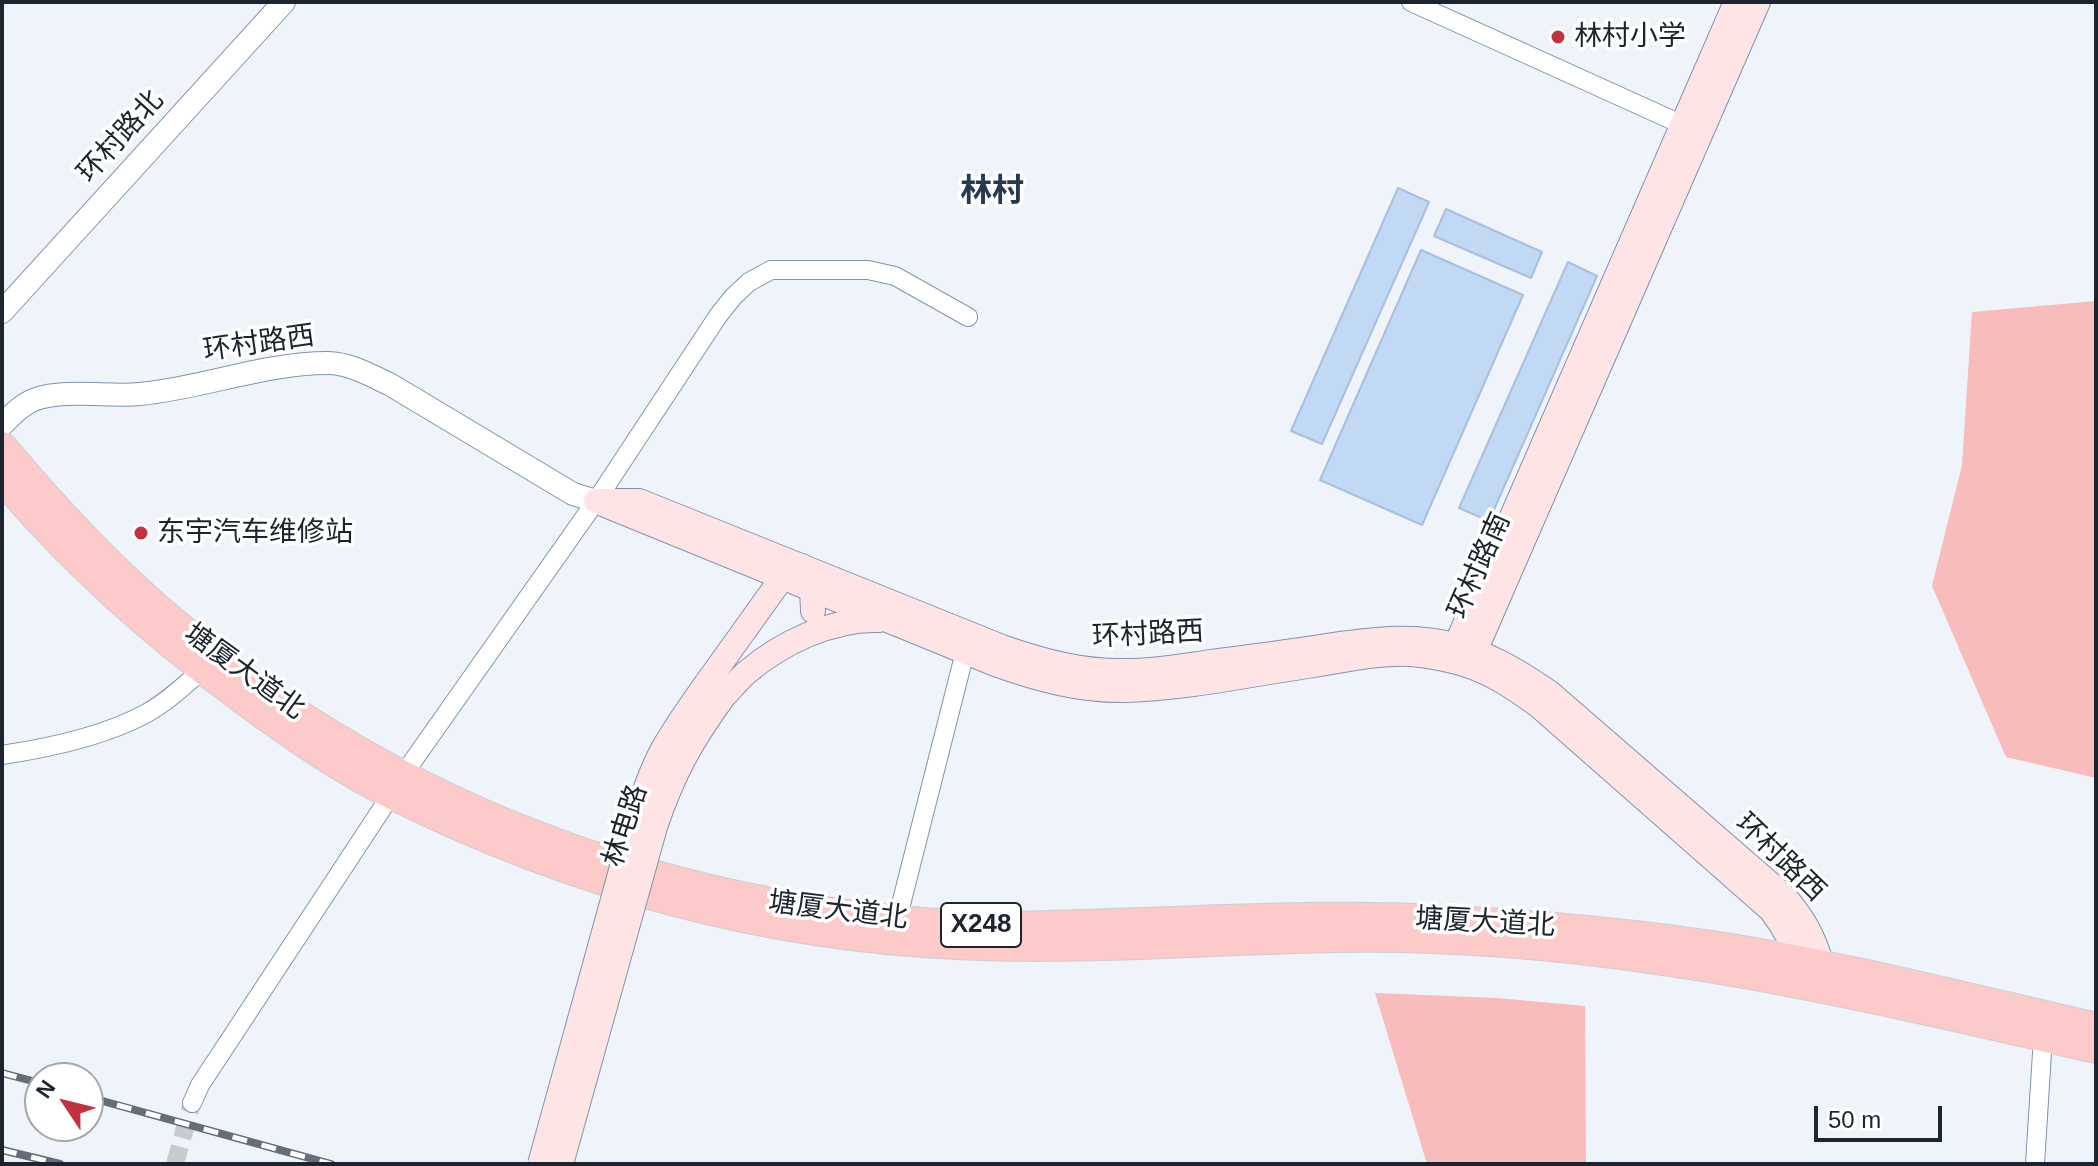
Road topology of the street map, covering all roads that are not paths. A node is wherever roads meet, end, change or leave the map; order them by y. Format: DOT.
graph roads {
  1 [pos="284,2"];
  2 [pos="1411,2"];
  3 [pos="1736,2"];
  4 [pos="1758,2"];
  5 [pos="1683,125"];
  6 [pos="2,312"];
  7 [pos="968,317"];
  8 [pos="2,425"];
  9 [pos="2,446"];
  10 [pos="2,479"];
  11 [pos="596,501"];
  12 [pos="784,580"];
  13 [pos="812,600"];
  14 [pos="887,620"];
  15 [pos="799,640"];
  16 [pos="965,652"];
  17 [pos="1462,653"];
  18 [pos="202,670"];
  19 [pos="715,690"];
  20 [pos="2,755"];
  21 [pos="397,785"];
  22 [pos="897,920"];
  23 [pos="1810,971"];
  24 [pos="2096,1027"];
  25 [pos="2043,1037"];
  26 [pos="2096,1049"];
  27 [pos="192,1103"];
  28 [pos="540,1164"];
  29 [pos="561,1164"];
  30 [pos="2035,1164"];
  1 -- 6 [label="street, 环村路北"];
  2 -- 5 [label="street"];
  3 -- 5 [label="main road, 环村路南"];
  4 -- 17 [label="main road, 环村路南"];
  5 -- 17 [label="main road, 环村路南"];
  7 -- 11 [label="street"];
  8 -- 11 [label="street, 环村路西"];
  9 -- 21 [label="main road, 塘厦大道北 / X248"];
  10 -- 18 [label="main road, 塘厦大道北 / X248"];
  11 -- 12 [label="main road, 环村路西"];
  11 -- 21 [label="street"];
  12 -- 13 [label="main road"];
  12 -- 13 [label="main road, 环村路西"];
  12 -- 17 [label="main road, 环村路西"];
  12 -- 19 [label="main road, 林电路"];
  13 -- 14 [label="main road, 环村路西"];
  13 -- 15 [label="main road"];
  14 -- 15 [label="main road, 林电路"];
  14 -- 16 [label="main road, 环村路西"];
  15 -- 19 [label="main road, 林电路"];
  16 -- 17 [label="main road, 环村路西"];
  16 -- 22 [label="street"];
  17 -- 23 [label="main road, 环村路西"];
  18 -- 20 [label="street"];
  18 -- 21 [label="main road, 塘厦大道北 / X248"];
  19 -- 28 [label="main road, 林电路, bridge"];
  19 -- 29 [label="main road, 林电路, bridge"];
  21 -- 22 [label="main road, 塘厦大道北 / X248"];
  21 -- 23 [label="main road, 塘厦大道北 / X248"];
  21 -- 27 [label="street"];
  22 -- 23 [label="main road, 塘厦大道北 / X248"];
  23 -- 24 [label="main road, 塘厦大道北 / X248"];
  23 -- 25 [label="main road, 塘厦大道北 / X248"];
  25 -- 26 [label="main road, 塘厦大道北 / X248"];
  25 -- 30 [label="street"];
}
